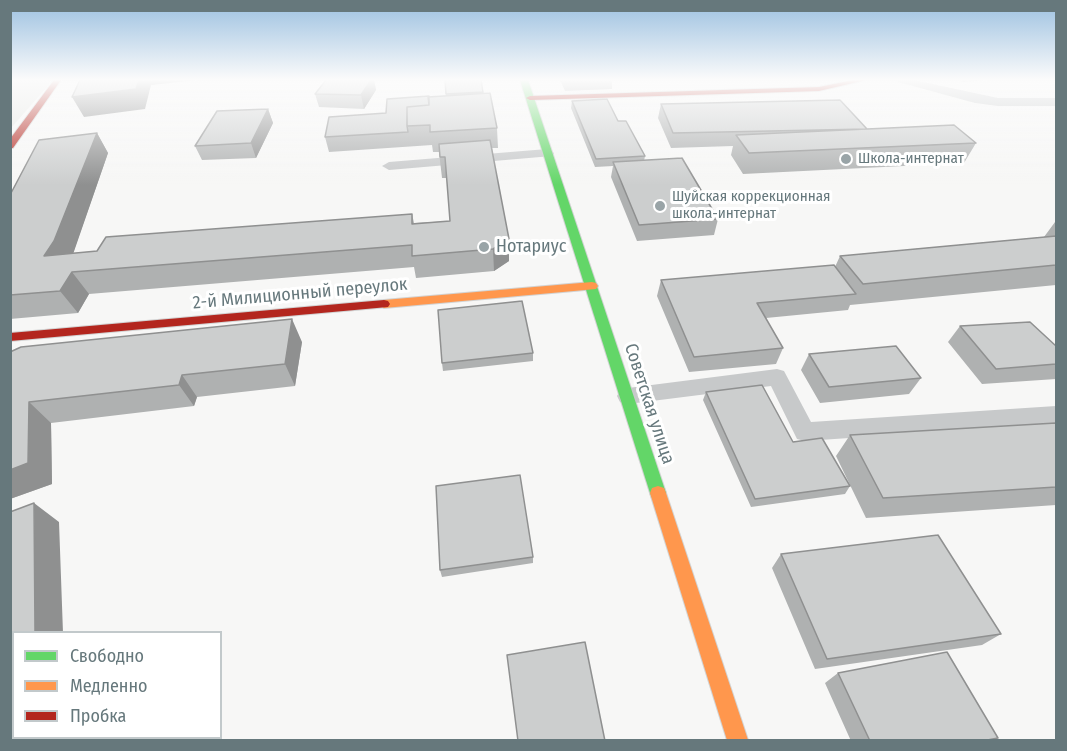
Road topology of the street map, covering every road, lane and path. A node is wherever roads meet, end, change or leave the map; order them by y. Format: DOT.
graph roads {
  1 [pos="32,115"];
  2 [pos="535,115"];
  3 [pos="10,146"];
  4 [pos="547,153"];
  5 [pos="389,166"];
  6 [pos="592,286"];
  7 [pos="10,337"];
  8 [pos="628,396"];
  9 [pos="1056,415"];
  10 [pos="738,741"];
  1 -- 3 [label="street"];
  2 -- 4 [label="street, Советская улица"];
  4 -- 5 [label="lane"];
  4 -- 6 [label="street, Советская улица"];
  6 -- 7 [label="street, 2-й Милиционный переулок"];
  6 -- 8 [label="street, Советская улица"];
  8 -- 9 [label="lane"];
  8 -- 10 [label="street, Советская улица"];
}
